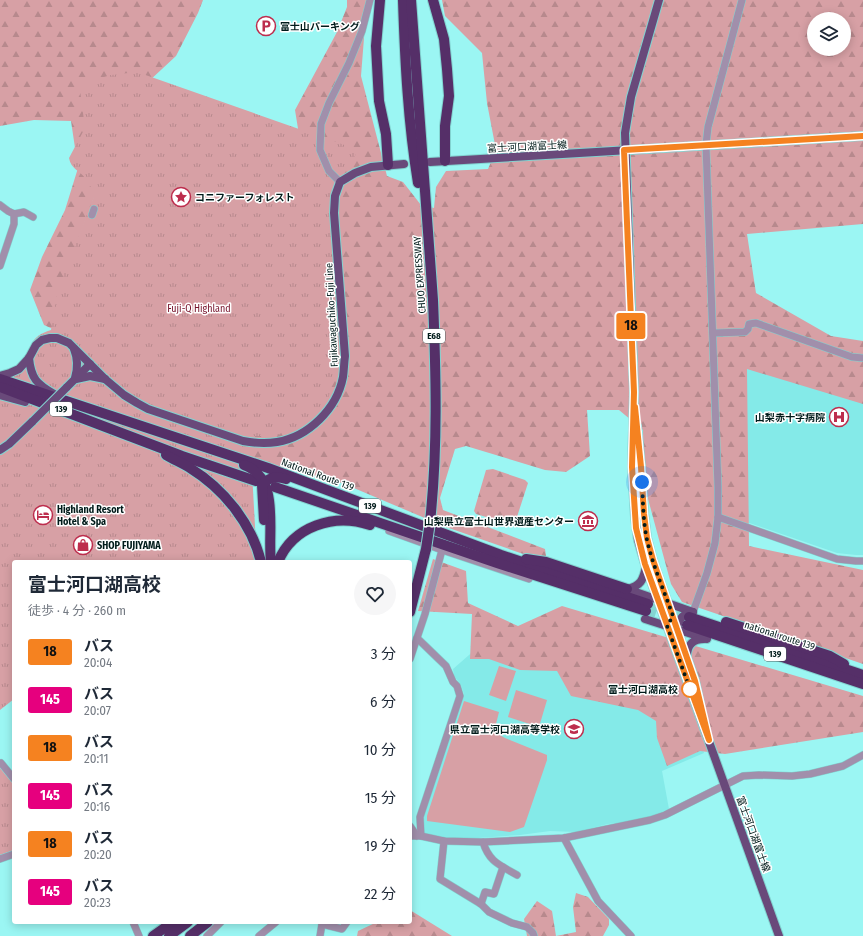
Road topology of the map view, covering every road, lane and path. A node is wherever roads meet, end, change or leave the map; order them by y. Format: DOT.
graph roads {
  1 [pos="370,0"];
  2 [pos="380,0"];
  3 [pos="403,0"];
  4 [pos="412,0"];
  5 [pos="433,0"];
  6 [pos="659,0"];
  7 [pos="742,0"];
  8 [pos="863,136"];
  9 [pos="706,145"];
  10 [pos="624,150"];
  11 [pos="445,161"];
  12 [pos="430,162"];
  13 [pos="388,164"];
  14 [pos="404,164"];
  15 [pos="340,182"];
  16 [pos="0,205"];
  17 [pos="14,214"];
  18 [pos="33,217"];
  19 [pos="0,266"];
  20 [pos="713,334"];
  21 [pos="73,346"];
  22 [pos="29,358"];
  23 [pos="863,358"];
  24 [pos="90,364"];
  25 [pos="0,376"];
  26 [pos="0,379"];
  27 [pos="75,379"];
  28 [pos="105,379"];
  29 [pos="0,387"];
  30 [pos="634,392"];
  31 [pos="0,395"];
  32 [pos="90,409"];
  33 [pos="121,433"];
  34 [pos="202,446"];
  35 [pos="0,450"];
  36 [pos="260,482"];
  37 [pos="275,487"];
  38 [pos="332,491"];
  39 [pos="718,517"];
  40 [pos="428,522"];
  41 [pos="385,530"];
  42 [pos="416,534"];
  43 [pos="424,548"];
  44 [pos="442,550"];
  45 [pos="499,559"];
  46 [pos="260,560"];
  47 [pos="266,560"];
  48 [pos="271,560"];
  49 [pos="279,560"];
  50 [pos="863,561"];
  51 [pos="646,567"];
  52 [pos="529,578"];
  53 [pos="627,589"];
  54 [pos="412,593"];
  55 [pos="412,603"];
  56 [pos="668,603"];
  57 [pos="649,608"];
  58 [pos="662,610"];
  59 [pos="673,616"];
  60 [pos="690,618"];
  61 [pos="667,626"];
  62 [pos="677,628"];
  63 [pos="417,638"];
  64 [pos="707,639"];
  65 [pos="412,653"];
  66 [pos="687,658"];
  67 [pos="863,674"];
  68 [pos="863,684"];
  69 [pos="709,740"];
  70 [pos="863,755"];
  71 [pos="1,763"];
  72 [pos="12,777"];
  73 [pos="725,784"];
  74 [pos="416,836"];
  75 [pos="564,838"];
  76 [pos="444,841"];
  77 [pos="483,842"];
  78 [pos="12,855"];
  79 [pos="0,859"];
  80 [pos="503,867"];
  81 [pos="517,875"];
  82 [pos="481,904"];
  83 [pos="134,924"];
  84 [pos="165,924"];
  85 [pos="170,924"];
  86 [pos="185,924"];
  87 [pos="205,924"];
  88 [pos="219,924"];
  89 [pos="274,924"];
  90 [pos="322,924"];
  91 [pos="325,924"];
  92 [pos="346,924"];
  93 [pos="139,936"];
  94 [pos="150,936"];
  95 [pos="153,936"];
  96 [pos="169,936"];
  97 [pos="190,936"];
  98 [pos="207,936"];
  99 [pos="259,936"];
  100 [pos="320,936"];
  101 [pos="534,936"];
  102 [pos="630,936"];
  103 [pos="779,936"];
  1 -- 15 [label="street"];
  2 -- 13 [label="highway"];
  3 -- 40 [label="highway, CHUO EXPRESSWAY / E68"];
  4 -- 40 [label="highway, CHUO EXPRESSWAY / E68"];
  5 -- 11 [label="highway"];
  6 -- 10 [label="main road, 富士河口湖富士線"];
  7 -- 9 [label="street"];
  8 -- 9 [label="main road, 富士河口湖富士線"];
  9 -- 10 [label="main road, 富士河口湖富士線"];
  9 -- 20 [label="street"];
  10 -- 11 [label="main road, 富士河口湖富士線"];
  10 -- 30 [label="main road, 富士河口湖富士線"];
  11 -- 12 [label="main road, 富士河口湖富士線"];
  13 -- 14 [label="main road"];
  13 -- 15 [label="main road"];
  15 -- 28 [label="main road, Fujikawaguchiko-Fuji Line"];
  16 -- 17 [label="street"];
  17 -- 18 [label="street"];
  17 -- 19 [label="street"];
  20 -- 23 [label="street"];
  20 -- 39 [label="street"];
  21 -- 22 [label="main road, Fujikawaguchiko-Fuji Line"];
  21 -- 24 [label="main road, Fujikawaguchiko-Fuji Line"];
  21 -- 27 [label="main road"];
  22 -- 25 [label="main road"];
  22 -- 32 [label="main road"];
  24 -- 27 [label="main road"];
  24 -- 28 [label="main road, Fujikawaguchiko-Fuji Line"];
  26 -- 32 [label="highway, National Route 139 / 139"];
  27 -- 28 [label="main road"];
  27 -- 35 [label="main road, bridge"];
  29 -- 33 [label="highway, 139"];
  30 -- 51 [label="main road, 富士河口湖富士線"];
  30 -- 56 [label="main road, 富士河口湖富士線"];
  31 -- 33 [label="main road"];
  32 -- 34 [label="highway, National Route 139 / 139"];
  33 -- 36 [label="highway, 139"];
  33 -- 46 [label="highway"];
  34 -- 36 [label="highway"];
  34 -- 38 [label="highway, National Route 139 / 139"];
  36 -- 38 [label="highway"];
  36 -- 47 [label="highway"];
  36 -- 48 [label="highway"];
  37 -- 42 [label="highway, National Route 139 / 139"];
  38 -- 45 [label="highway, National Route 139 / 139"];
  39 -- 50 [label="street"];
  39 -- 60 [label="street"];
  40 -- 43 [label="highway, CHUO EXPRESSWAY / E68, bridge"];
  41 -- 42 [label="highway"];
  41 -- 44 [label="street"];
  41 -- 49 [label="highway"];
  42 -- 45 [label="highway, National Route 139 / 139"];
  43 -- 54 [label="highway, E68"];
  43 -- 55 [label="highway, E68"];
  44 -- 52 [label="street"];
  44 -- 63 [label="street"];
  45 -- 52 [label="highway"];
  45 -- 53 [label="highway"];
  45 -- 57 [label="highway, National Route 139 / 139"];
  51 -- 53 [label="main road"];
  51 -- 57 [label="main road, 富士河口湖富士線"];
  52 -- 57 [label="highway"];
  53 -- 57 [label="main road"];
  56 -- 57 [label="main road"];
  56 -- 58 [label="main road"];
  56 -- 59 [label="main road, 富士河口湖富士線"];
  56 -- 60 [label="main road"];
  57 -- 58 [label="main road, 富士河口湖富士線"];
  57 -- 58 [label="main road"];
  57 -- 61 [label="main road"];
  58 -- 61 [label="main road, 富士河口湖富士線"];
  59 -- 60 [label="main road"];
  59 -- 61 [label="main road"];
  59 -- 62 [label="main road, 富士河口湖富士線"];
  60 -- 62 [label="main road"];
  60 -- 67 [label="highway"];
  60 -- 68 [label="highway, national route 139 / 139"];
  61 -- 62 [label="main road"];
  61 -- 69 [label="main road, 富士河口湖富士線"];
  62 -- 64 [label="main road"];
  62 -- 66 [label="main road, 富士河口湖富士線"];
  63 -- 65 [label="street"];
  63 -- 74 [label="street"];
  64 -- 66 [label="main road"];
  64 -- 68 [label="highway"];
  66 -- 69 [label="main road, 富士河口湖富士線"];
  69 -- 73 [label="main road, 富士河口湖富士線"];
  70 -- 73 [label="street"];
  71 -- 72 [label="street"];
  73 -- 75 [label="street"];
  73 -- 103 [label="main road, 富士河口湖富士線"];
  74 -- 76 [label="street"];
  75 -- 77 [label="street"];
  75 -- 102 [label="street"];
  76 -- 77 [label="street"];
  76 -- 82 [label="street"];
  77 -- 80 [label="street"];
  78 -- 79 [label="street"];
  80 -- 81 [label="street"];
  80 -- 82 [label="street"];
  82 -- 101 [label="street"];
  83 -- 93 [label="street"];
  84 -- 94 [label="highway"];
  85 -- 95 [label="highway"];
  86 -- 96 [label="highway"];
  87 -- 97 [label="highway"];
  88 -- 98 [label="street"];
  89 -- 99 [label="street"];
  90 -- 100 [label="street"];
  91 -- 92 [label="street"];
}
